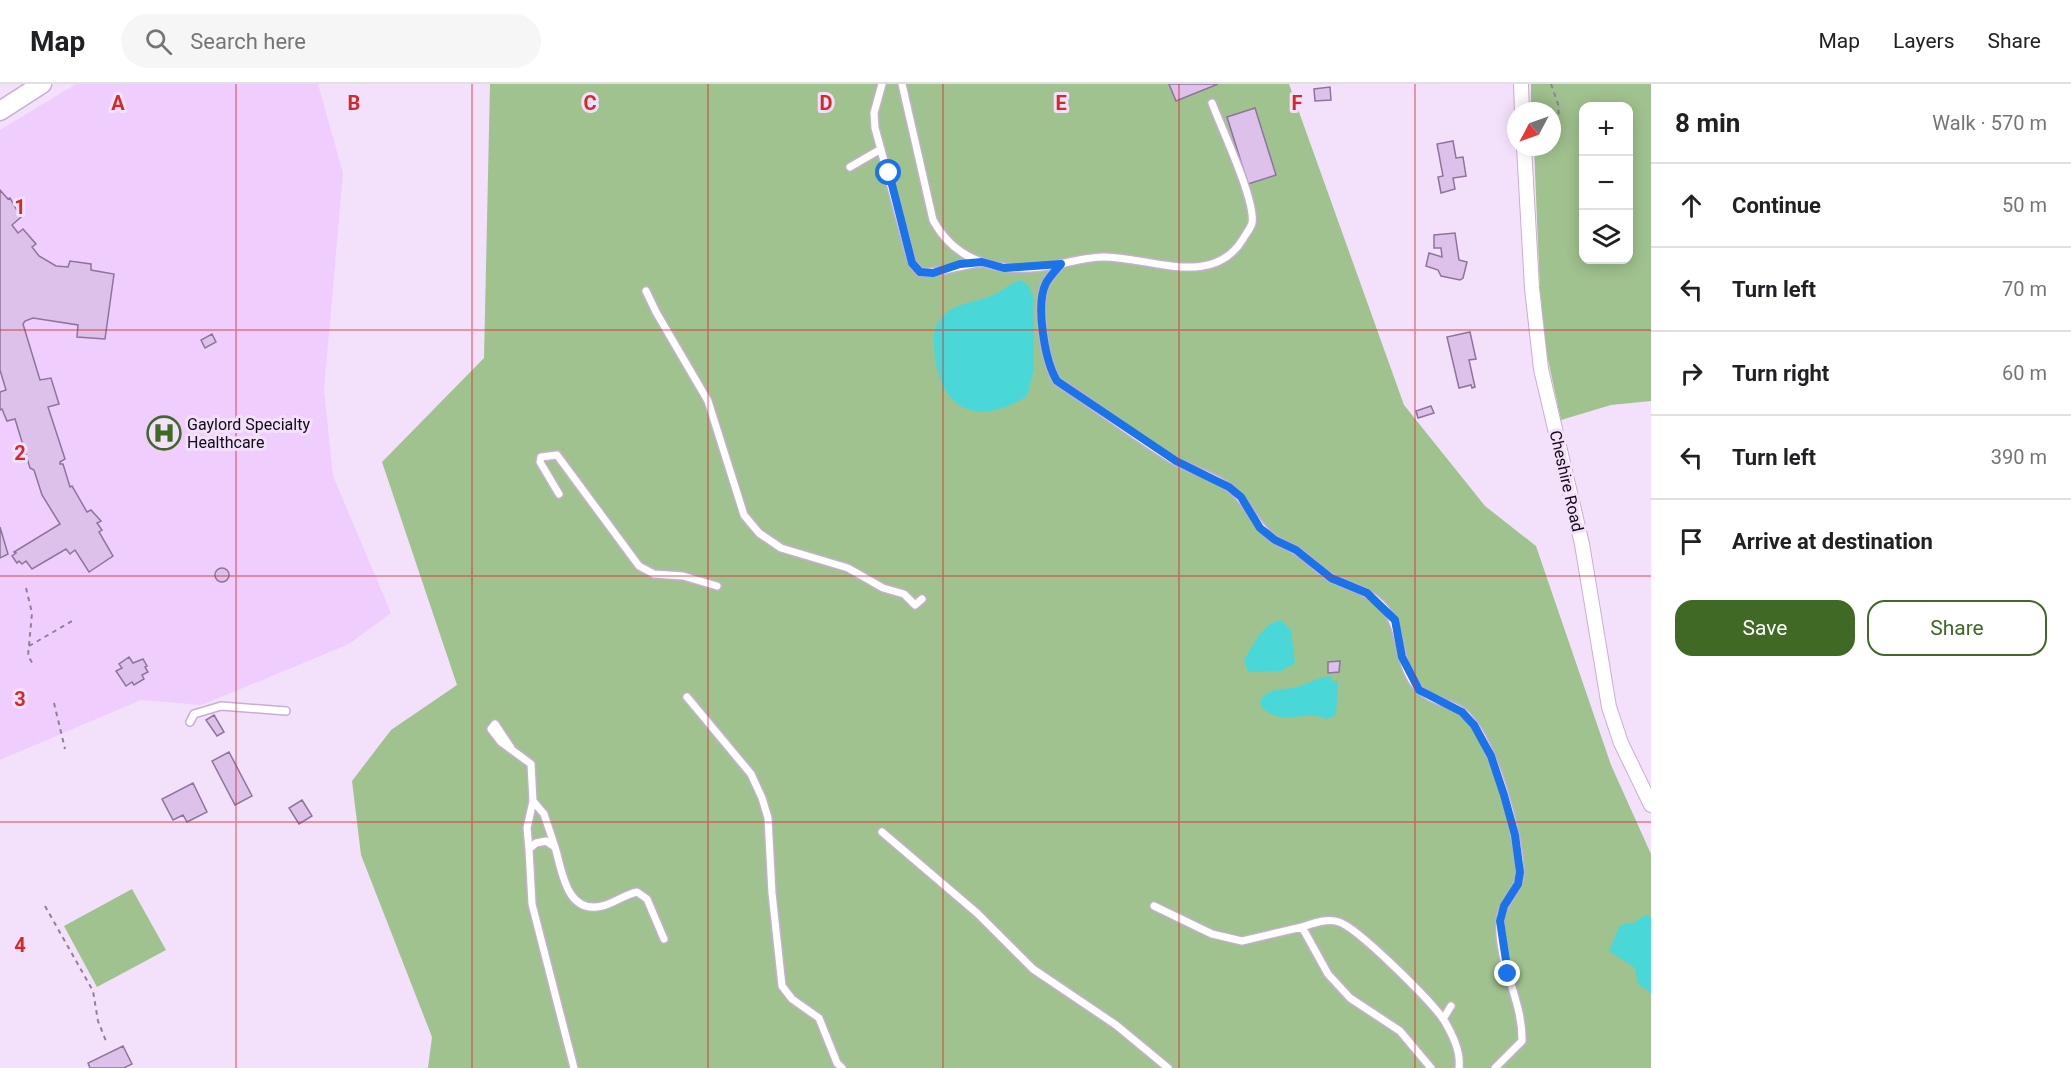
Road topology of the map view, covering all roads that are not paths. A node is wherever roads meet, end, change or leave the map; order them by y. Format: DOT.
graph roads {
  1 [pos="42,84"];
  2 [pos="882,84"];
  3 [pos="902,84"];
  4 [pos="1521,84"];
  5 [pos="1522,102"];
  6 [pos="1212,103"];
  7 [pos="0,111"];
  8 [pos="880,149"];
  9 [pos="1525,156"];
  10 [pos="850,167"];
  11 [pos="982,262"];
  12 [pos="1061,264"];
  13 [pos="646,291"];
  14 [pos="559,494"];
  15 [pos="717,586"];
  16 [pos="922,599"];
  17 [pos="687,698"];
  18 [pos="286,711"];
  19 [pos="190,722"];
  20 [pos="511,748"];
  21 [pos="533,801"];
  22 [pos="1651,805"];
  23 [pos="882,832"];
  24 [pos="555,847"];
  25 [pos="529,849"];
  26 [pos="1154,906"];
  27 [pos="1302,927"];
  28 [pos="664,939"];
  29 [pos="1502,941"];
  30 [pos="1510,946"];
  31 [pos="1451,1006"];
  32 [pos="1443,1019"];
  33 [pos="574,1068"];
  34 [pos="842,1068"];
  35 [pos="1168,1068"];
  36 [pos="1431,1068"];
  37 [pos="1459,1068"];
  38 [pos="1495,1068"];
  1 -- 7 [label="street"];
  2 -- 8 [label="lane"];
  3 -- 11 [label="lane"];
  4 -- 5 [label="street"];
  6 -- 12 [label="lane"];
  8 -- 10 [label="lane"];
  8 -- 11 [label="lane"];
  9 -- 22 [label="street, Cheshire Road"];
  11 -- 12 [label="lane"];
  12 -- 29 [label="lane"];
  13 -- 16 [label="lane"];
  14 -- 15 [label="lane"];
  17 -- 34 [label="lane"];
  18 -- 19 [label="lane"];
  20 -- 21 [label="lane"];
  21 -- 24 [label="lane"];
  21 -- 25 [label="lane"];
  23 -- 35 [label="lane"];
  24 -- 25 [label="lane"];
  24 -- 28 [label="lane"];
  25 -- 33 [label="lane"];
  26 -- 27 [label="lane"];
  27 -- 32 [label="lane"];
  27 -- 36 [label="lane"];
  29 -- 30 [label="lane"];
  29 -- 38 [label="lane"];
  31 -- 32 [label="lane"];
  32 -- 37 [label="lane"];
}
